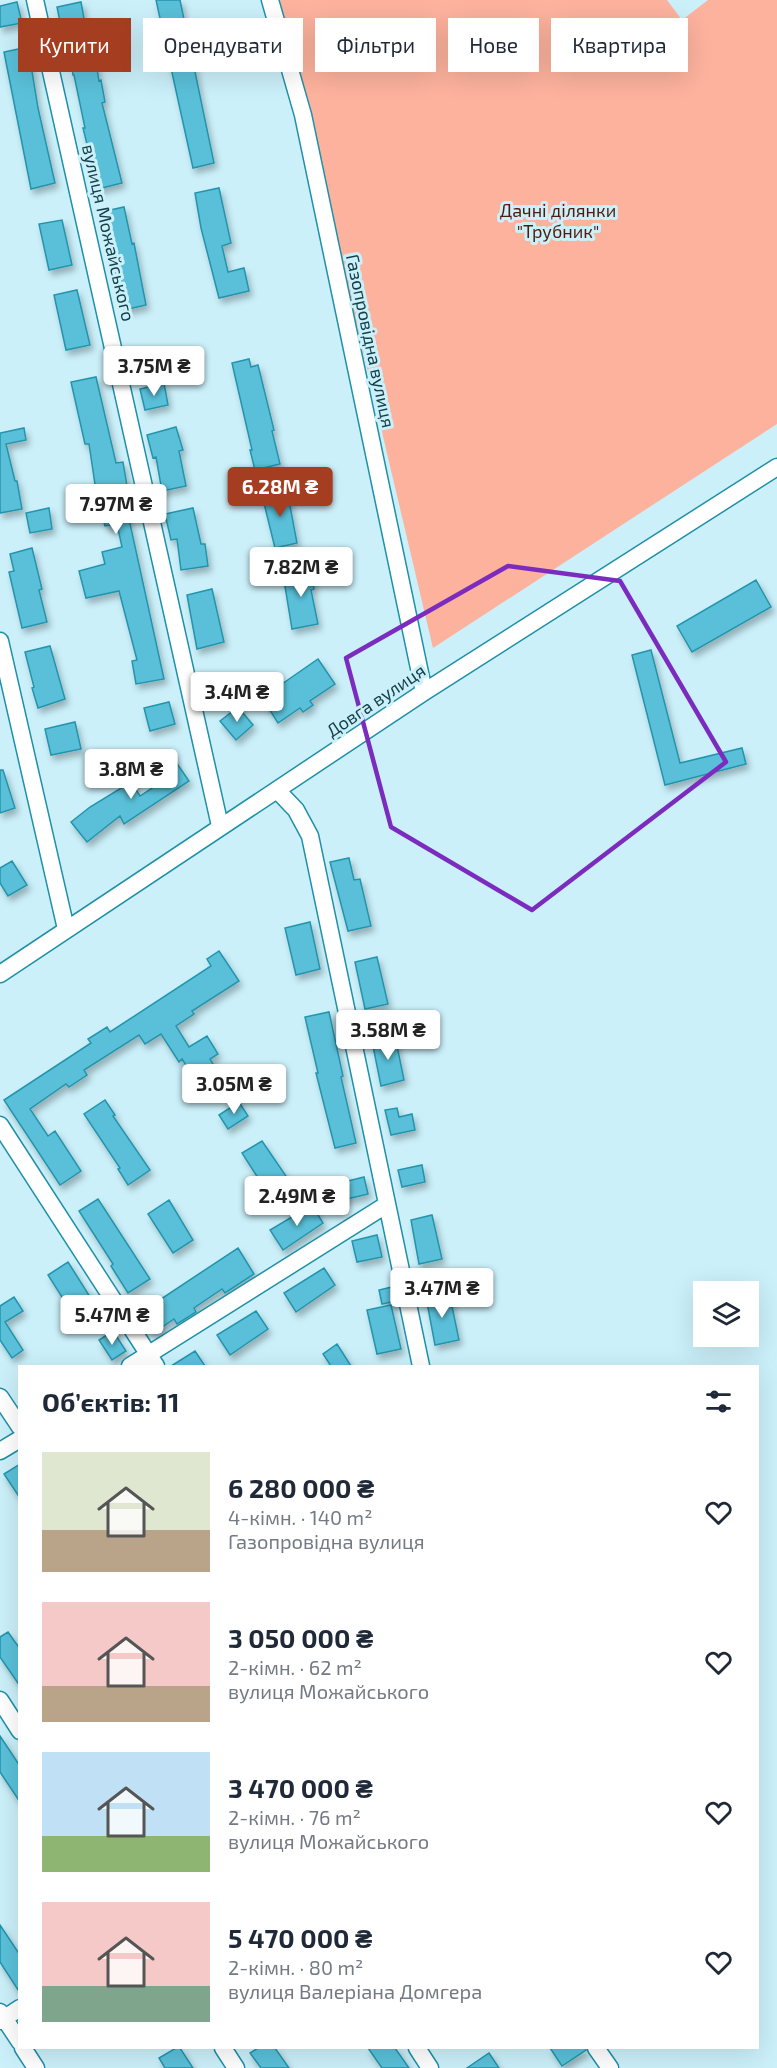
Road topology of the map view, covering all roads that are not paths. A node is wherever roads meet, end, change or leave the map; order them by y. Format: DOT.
graph roads {
  1 [pos="35,0"];
  2 [pos="270,0"];
  3 [pos="777,467"];
  4 [pos="0,641"];
  5 [pos="424,692"];
  6 [pos="277,790"];
  7 [pos="220,826"];
  8 [pos="66,929"];
  9 [pos="0,974"];
  10 [pos="0,1125"];
  11 [pos="386,1205"];
  12 [pos="152,1361"];
  13 [pos="134,1365"];
  14 [pos="421,1365"];
  15 [pos="0,1397"];
  16 [pos="18,1424"];
  17 [pos="18,1440"];
  18 [pos="0,1451"];
  19 [pos="0,1701"];
  20 [pos="18,1728"];
  21 [pos="18,2009"];
  22 [pos="1,2017"];
  23 [pos="18,2039"];
  24 [pos="24,2049"];
  25 [pos="224,2049"];
  26 [pos="418,2049"];
  27 [pos="598,2049"];
  28 [pos="36,2068"];
  29 [pos="236,2068"];
  30 [pos="430,2068"];
  31 [pos="610,2068"];
  1 -- 7 [label="street, вулиця Можайського"];
  2 -- 5 [label="street, Газопровідна вулиця"];
  3 -- 5 [label="street, Довга вулиця"];
  4 -- 8 [label="street"];
  5 -- 6 [label="street, Довга вулиця"];
  6 -- 7 [label="street, Довга вулиця"];
  6 -- 11 [label="street"];
  7 -- 8 [label="street, Довга вулиця"];
  8 -- 9 [label="street, Довга вулиця"];
  10 -- 12 [label="street"];
  11 -- 12 [label="street"];
  11 -- 14 [label="street"];
  12 -- 13 [label="street"];
  15 -- 16 [label="street"];
  17 -- 18 [label="street"];
  19 -- 20 [label="street"];
  21 -- 22 [label="street"];
  22 -- 23 [label="street"];
  24 -- 28 [label="street"];
  25 -- 29 [label="street"];
  26 -- 30 [label="street"];
  27 -- 31 [label="street"];
}
